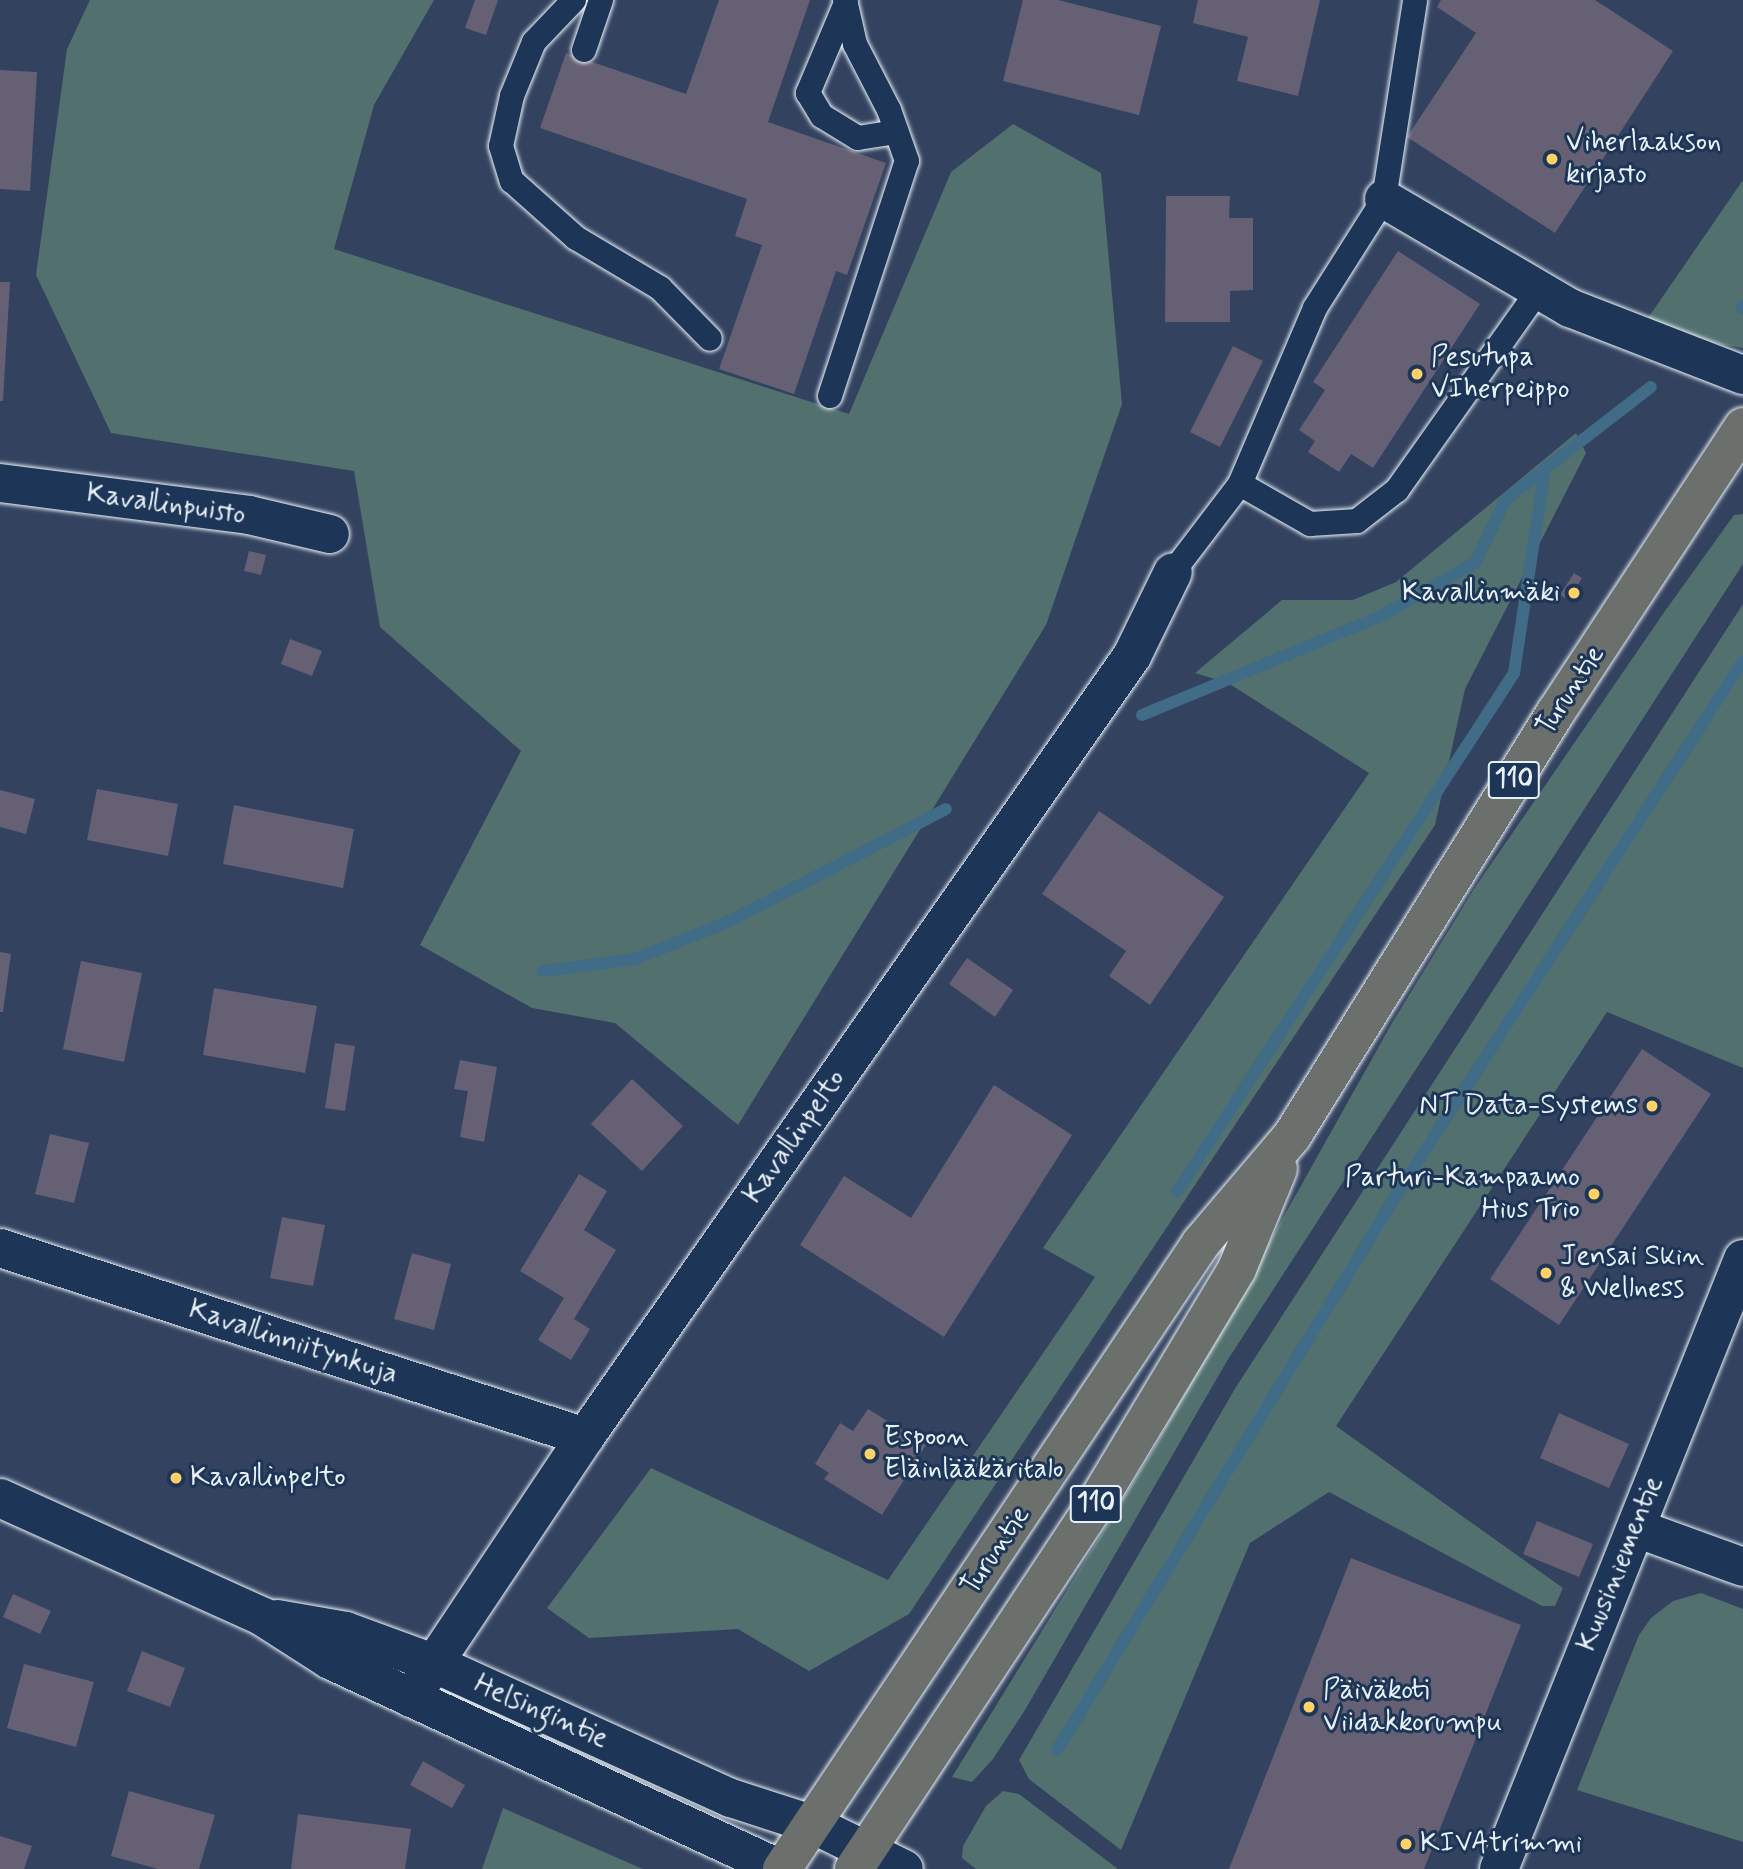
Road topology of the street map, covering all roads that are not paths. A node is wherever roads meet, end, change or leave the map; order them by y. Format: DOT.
graph roads {
  1 [pos="574,0"];
  2 [pos="601,0"];
  3 [pos="1415,0"];
  4 [pos="845,2"];
  5 [pos="584,50"];
  6 [pos="897,132"];
  7 [pos="1384,199"];
  8 [pos="1537,292"];
  9 [pos="709,339"];
  10 [pos="1743,375"];
  11 [pos="831,396"];
  12 [pos="1743,428"];
  13 [pos="0,483"];
  14 [pos="1240,484"];
  15 [pos="330,534"];
  16 [pos="1173,572"];
  17 [pos="1292,1136"];
  18 [pos="0,1248"];
  19 [pos="1743,1259"];
  20 [pos="585,1437"];
  21 [pos="0,1498"];
  22 [pos="1636,1528"];
  23 [pos="1743,1567"];
  24 [pos="263,1617"];
  25 [pos="433,1663"];
  26 [pos="411,1698"];
  27 [pos="814,1825"];
  28 [pos="860,1860"];
  29 [pos="781,1869"];
  30 [pos="904,1869"];
  31 [pos="1499,1869"];
  1 -- 9 [label="lane"];
  2 -- 5 [label="lane"];
  3 -- 7 [label="lane"];
  4 -- 6 [label="lane"];
  4 -- 6 [label="lane"];
  6 -- 11 [label="lane"];
  7 -- 8 [label="street"];
  7 -- 14 [label="lane"];
  8 -- 10 [label="street"];
  8 -- 14 [label="lane"];
  12 -- 17 [label="main road, Turuntie / 110"];
  13 -- 15 [label="street, Kavallinpuisto"];
  14 -- 16 [label="lane"];
  16 -- 20 [label="street, Kavallinpelto"];
  17 -- 27 [label="main road, Turuntie / 110"];
  17 -- 28 [label="main road, Turuntie / 110"];
  18 -- 20 [label="street, Kavallinniitynkuja"];
  19 -- 22 [label="street, Kuusiniementie"];
  20 -- 25 [label="street, Kavallinpelto"];
  21 -- 24 [label="street, Helsingintie"];
  22 -- 23 [label="street"];
  22 -- 31 [label="street, Kuusiniementie"];
  24 -- 25 [label="street, Helsingintie"];
  24 -- 26 [label="street, Helsingintie"];
  25 -- 26 [label="street, Kavallinpelto"];
  25 -- 27 [label="street, Helsingintie"];
  26 -- 29 [label="street, Helsingintie"];
  27 -- 28 [label="street, Helsingintie"];
  27 -- 29 [label="main road, Turuntie / 110"];
  28 -- 30 [label="street, Helsingintie"];
}
